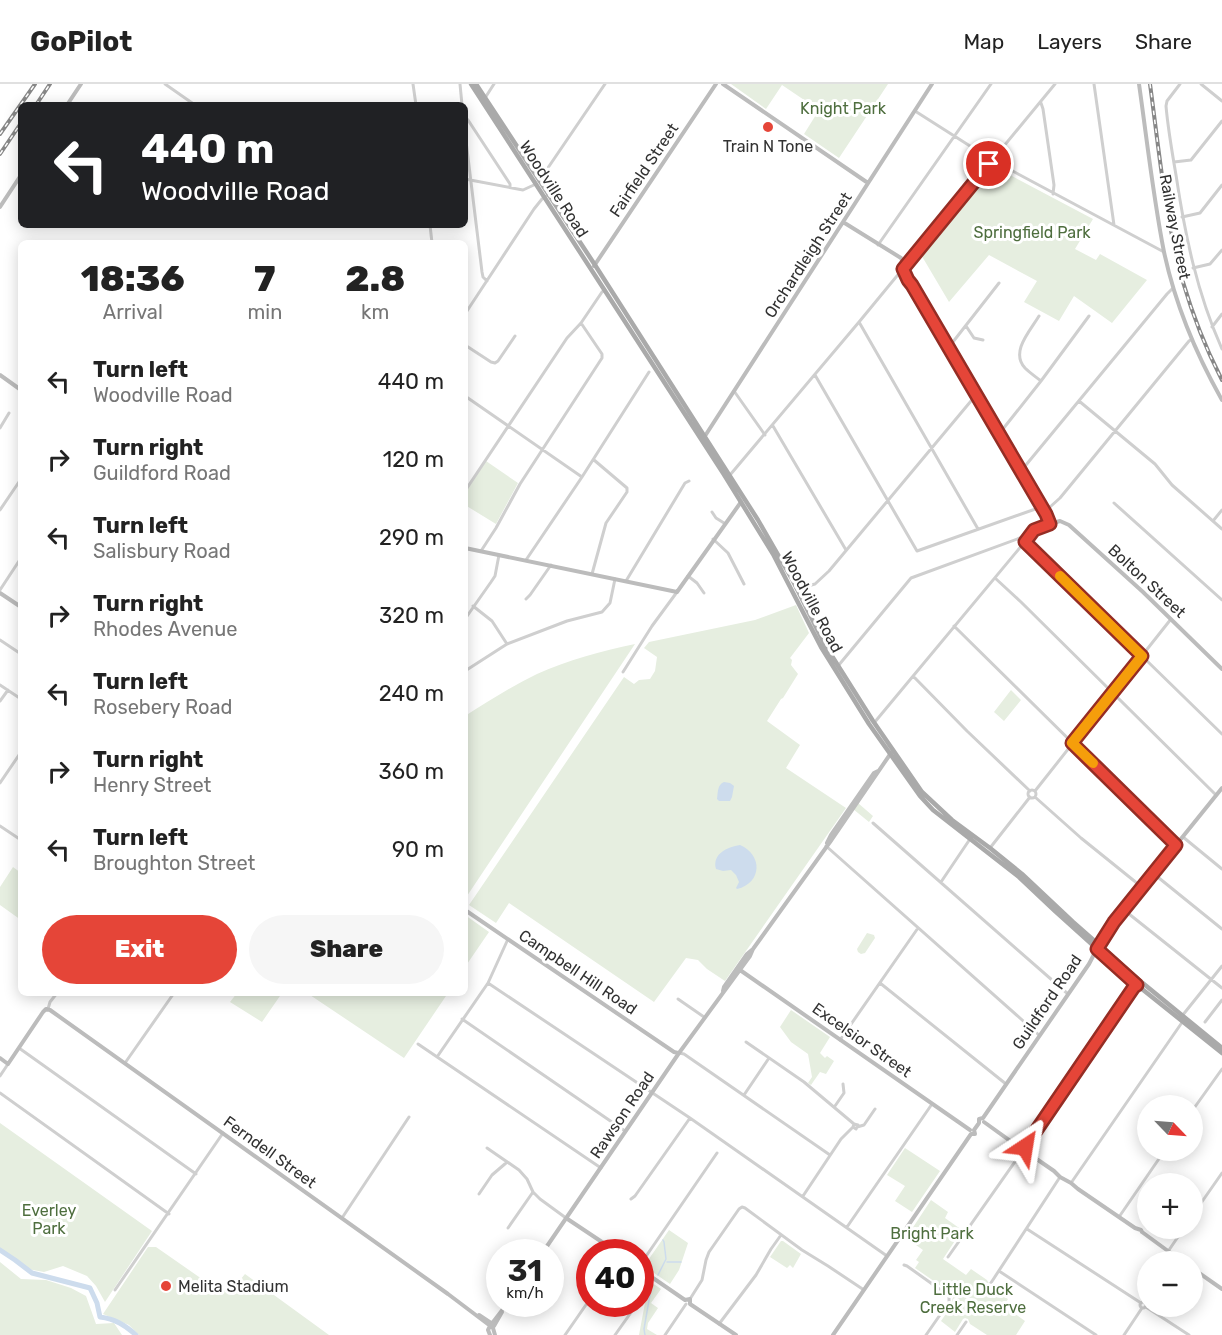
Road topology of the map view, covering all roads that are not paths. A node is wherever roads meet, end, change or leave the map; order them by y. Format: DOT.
graph roads {
  1 [pos="81,84"];
  2 [pos="165,84"];
  3 [pos="413,84"];
  4 [pos="459,84"];
  5 [pos="471,84"];
  6 [pos="476,84"];
  7 [pos="494,84"];
  8 [pos="605,84"];
  9 [pos="716,84"];
  10 [pos="723,84"];
  11 [pos="932,84"];
  12 [pos="991,84"];
  13 [pos="1055,84"];
  14 [pos="1094,84"];
  15 [pos="1139,84"];
  16 [pos="1180,84"];
  17 [pos="1201,84"];
  18 [pos="485,98"];
  19 [pos="1222,101"];
  20 [pos="69,102"];
  21 [pos="191,102"];
  22 [pos="416,102"];
  23 [pos="462,102"];
  24 [pos="1041,103"];
  25 [pos="915,111"];
  26 [pos="468,120"];
  27 [pos="1222,121"];
  28 [pos="954,137"];
  29 [pos="468,156"];
  30 [pos="992,160"];
  31 [pos="1174,162"];
  32 [pos="18,180"];
  33 [pos="468,180"];
  34 [pos="471,180"];
  35 [pos="538,183"];
  36 [pos="868,183"];
  37 [pos="1222,185"];
  38 [pos="510,187"];
  39 [pos="1053,194"];
  40 [pos="547,196"];
  41 [pos="0,207"];
  42 [pos="1182,217"];
  43 [pos="843,222"];
  44 [pos="1114,226"];
  45 [pos="878,244"];
  46 [pos="1222,250"];
  47 [pos="1164,252"];
  48 [pos="593,266"];
  49 [pos="904,268"];
  50 [pos="1193,268"];
  51 [pos="487,281"];
  52 [pos="999,283"];
  53 [pos="1173,288"];
  54 [pos="605,290"];
  55 [pos="468,310"];
  56 [pos="1222,314"];
  57 [pos="1039,316"];
  58 [pos="1089,316"];
  59 [pos="859,322"];
  60 [pos="581,323"];
  61 [pos="966,326"];
  62 [pos="1212,327"];
  63 [pos="516,336"];
  64 [pos="1192,339"];
  65 [pos="983,340"];
  66 [pos="468,347"];
  67 [pos="949,347"];
  68 [pos="1222,349"];
  69 [pos="649,372"];
  70 [pos="0,375"];
  71 [pos="815,375"];
  72 [pos="1041,381"];
  73 [pos="18,388"];
  74 [pos="734,391"];
  75 [pos="976,394"];
  76 [pos="468,398"];
  77 [pos="1222,400"];
  78 [pos="1079,401"];
  79 [pos="9,413"];
  80 [pos="773,426"];
  81 [pos="508,427"];
  82 [pos="0,428"];
  83 [pos="1115,432"];
  84 [pos="999,434"];
  85 [pos="765,435"];
  86 [pos="703,438"];
  87 [pos="932,448"];
  88 [pos="542,451"];
  89 [pos="594,460"];
  90 [pos="1021,472"];
  91 [pos="730,476"];
  92 [pos="582,477"];
  93 [pos="689,481"];
  94 [pos="18,483"];
  95 [pos="468,487"];
  96 [pos="888,500"];
  97 [pos="741,501"];
  98 [pos="1114,503"];
  99 [pos="0,510"];
  100 [pos="1222,510"];
  101 [pos="712,512"];
  102 [pos="1045,512"];
  103 [pos="1213,521"];
  104 [pos="724,523"];
  105 [pos="1050,524"];
  106 [pos="978,529"];
  107 [pos="1222,530"];
  108 [pos="713,539"];
  109 [pos="1026,541"];
  110 [pos="468,549"];
  111 [pos="846,550"];
  112 [pos="481,551"];
  113 [pos="499,555"];
  114 [pos="526,560"];
  115 [pos="18,563"];
  116 [pos="551,565"];
  117 [pos="592,574"];
  118 [pos="688,576"];
  119 [pos="995,578"];
  120 [pos="615,579"];
  121 [pos="626,581"];
  122 [pos="744,584"];
  123 [pos="0,591"];
  124 [pos="677,592"];
  125 [pos="704,593"];
  126 [pos="797,593"];
  127 [pos="526,599"];
  128 [pos="1222,600"];
  129 [pos="18,605"];
  130 [pos="473,606"];
  131 [pos="804,608"];
  132 [pos="468,614"];
  133 [pos="1171,619"];
  134 [pos="954,626"];
  135 [pos="0,640"];
  136 [pos="507,644"];
  137 [pos="18,652"];
  138 [pos="1142,656"];
  139 [pos="838,666"];
  140 [pos="468,668"];
  141 [pos="1222,669"];
  142 [pos="623,672"];
  143 [pos="913,676"];
  144 [pos="0,685"];
  145 [pos="8,690"];
  146 [pos="1113,693"];
  147 [pos="18,697"];
  148 [pos="0,701"];
  149 [pos="874,723"];
  150 [pos="1222,734"];
  151 [pos="1072,743"];
  152 [pos="892,752"];
  153 [pos="18,756"];
  154 [pos="0,783"];
  155 [pos="1222,789"];
  156 [pos="1030,791"];
  157 [pos="1035,791"];
  158 [pos="1216,795"];
  159 [pos="1032,797"];
  160 [pos="873,823"];
  161 [pos="0,826"];
  162 [pos="1183,837"];
  163 [pos="18,838"];
  164 [pos="970,839"];
  165 [pos="1176,845"];
  166 [pos="826,846"];
  167 [pos="990,848"];
  168 [pos="1222,869"];
  169 [pos="1154,874"];
  170 [pos="941,882"];
  171 [pos="1143,888"];
  172 [pos="1124,910"];
  173 [pos="468,912"];
  174 [pos="918,927"];
  175 [pos="1222,929"];
  176 [pos="508,939"];
  177 [pos="1098,947"];
  178 [pos="753,949"];
  179 [pos="745,957"];
  180 [pos="1222,966"];
  181 [pos="740,970"];
  182 [pos="1211,980"];
  183 [pos="488,982"];
  184 [pos="727,982"];
  185 [pos="879,983"];
  186 [pos="1137,985"];
  187 [pos="1222,988"];
  188 [pos="723,992"];
  189 [pos="1068,994"];
  190 [pos="55,996"];
  191 [pos="172,996"];
  192 [pos="678,999"];
  193 [pos="1222,1000"];
  194 [pos="48,1009"];
  195 [pos="704,1017"];
  196 [pos="1182,1018"];
  197 [pos="462,1020"];
  198 [pos="1205,1022"];
  199 [pos="1039,1035"];
  200 [pos="840,1040"];
  201 [pos="746,1042"];
  202 [pos="418,1044"];
  203 [pos="19,1048"];
  204 [pos="1222,1048"];
  205 [pos="679,1053"];
  206 [pos="1222,1053"];
  207 [pos="437,1057"];
  208 [pos="0,1058"];
  209 [pos="769,1058"];
  210 [pos="125,1063"];
  211 [pos="8,1064"];
  212 [pos="1222,1069"];
  213 [pos="0,1076"];
  214 [pos="843,1084"];
  215 [pos="1006,1084"];
  216 [pos="0,1093"];
  217 [pos="652,1093"];
  218 [pos="744,1095"];
  219 [pos="1203,1096"];
  220 [pos="932,1104"];
  221 [pos="835,1107"];
  222 [pos="875,1109"];
  223 [pos="409,1117"];
  224 [pos="690,1118"];
  225 [pos="982,1121"];
  226 [pos="855,1126"];
  227 [pos="625,1131"];
  228 [pos="972,1131"];
  229 [pos="224,1133"];
  230 [pos="487,1148"];
  231 [pos="1023,1150"];
  232 [pos="717,1153"];
  233 [pos="830,1155"];
  234 [pos="1157,1161"];
  235 [pos="506,1163"];
  236 [pos="601,1168"];
  237 [pos="196,1173"];
  238 [pos="1222,1173"];
  239 [pos="1060,1177"];
  240 [pos="1071,1183"];
  241 [pos="533,1192"];
  242 [pos="479,1194"];
  243 [pos="802,1196"];
  244 [pos="631,1199"];
  245 [pos="1203,1200"];
  246 [pos="169,1214"];
  247 [pos="1119,1217"];
  248 [pos="342,1218"];
  249 [pos="566,1218"];
  250 [pos="508,1227"];
  251 [pos="847,1227"];
  252 [pos="1027,1229"];
  253 [pos="781,1235"];
  254 [pos="552,1239"];
  255 [pos="598,1239"];
  256 [pos="1177,1239"];
  257 [pos="654,1246"];
  258 [pos="1169,1251"];
  259 [pos="887,1256"];
  260 [pos="948,1257"];
  261 [pos="904,1265"];
  262 [pos="999,1271"];
  263 [pos="1203,1275"];
  264 [pos="654,1277"];
  265 [pos="1221,1287"];
  266 [pos="115,1290"];
  267 [pos="864,1290"];
  268 [pos="985,1292"];
  269 [pos="1137,1300"];
  270 [pos="688,1302"];
  271 [pos="1137,1315"];
  272 [pos="500,1317"];
  273 [pos="578,1317"];
  274 [pos="628,1317"];
  275 [pos="1163,1317"];
  276 [pos="966,1322"];
  277 [pos="719,1324"];
  278 [pos="492,1326"];
  279 [pos="734,1334"];
  280 [pos="490,1335"];
  281 [pos="495,1335"];
  282 [pos="565,1335"];
  283 [pos="615,1335"];
  284 [pos="665,1335"];
  285 [pos="833,1335"];
  286 [pos="926,1335"];
  287 [pos="957,1335"];
  288 [pos="1096,1335"];
  289 [pos="1124,1335"];
  290 [pos="1189,1335"];
  1 -- 20 [label="street"];
  2 -- 21 [label="street"];
  3 -- 22 [label="street"];
  4 -- 23 [label="street"];
  5 -- 35 [label="main road, Woodville Road"];
  6 -- 18 [label="main road, Woodville Road"];
  7 -- 18 [label="street"];
  8 -- 35 [label="street"];
  9 -- 48 [label="street, Fairfield Street"];
  10 -- 36 [label="street"];
  11 -- 25 [label="street, Orchardleigh Street"];
  12 -- 28 [label="street"];
  13 -- 24 [label="street"];
  14 -- 44 [label="street"];
  15 -- 47 [label="street, Railway Street"];
  16 -- 31 [label="street"];
  17 -- 19 [label="street"];
  18 -- 35 [label="main road, Woodville Road"];
  24 -- 30 [label="street"];
  24 -- 39 [label="street"];
  25 -- 28 [label="street"];
  25 -- 36 [label="street, Orchardleigh Street"];
  26 -- 38 [label="street"];
  27 -- 31 [label="street"];
  28 -- 30 [label="street"];
  28 -- 45 [label="street"];
  29 -- 34 [label="street"];
  30 -- 39 [label="street"];
  30 -- 49 [label="street"];
  31 -- 42 [label="street"];
  32 -- 41 [label="street"];
  33 -- 34 [label="street"];
  34 -- 38 [label="street"];
  34 -- 51 [label="street"];
  35 -- 38 [label="street"];
  35 -- 40 [label="main road, Woodville Road"];
  36 -- 43 [label="street, Orchardleigh Street"];
  37 -- 42 [label="street"];
  39 -- 44 [label="street"];
  40 -- 48 [label="main road, Woodville Road"];
  40 -- 51 [label="street"];
  42 -- 50 [label="street"];
  43 -- 45 [label="street"];
  43 -- 74 [label="street, Orchardleigh Street"];
  44 -- 47 [label="street"];
  45 -- 49 [label="street"];
  46 -- 50 [label="street"];
  47 -- 53 [label="street, Railway Street"];
  48 -- 54 [label="main road, Woodville Road"];
  48 -- 86 [label="main road, Woodville Road"];
  49 -- 59 [label="street"];
  49 -- 67 [label="street"];
  50 -- 62 [label="street"];
  51 -- 55 [label="street"];
  52 -- 61 [label="street"];
  53 -- 64 [label="street, Railway Street"];
  53 -- 78 [label="street"];
  54 -- 60 [label="street"];
  54 -- 86 [label="main road, Woodville Road"];
  56 -- 62 [label="street"];
  57 -- 72 [label="street"];
  58 -- 72 [label="street"];
  59 -- 71 [label="street"];
  59 -- 87 [label="street"];
  60 -- 81 [label="street"];
  60 -- 88 [label="street"];
  61 -- 65 [label="street"];
  61 -- 67 [label="street"];
  62 -- 68 [label="street"];
  63 -- 66 [label="street"];
  64 -- 77 [label="street, Railway Street"];
  64 -- 83 [label="street"];
  67 -- 75 [label="street"];
  69 -- 89 [label="street"];
  70 -- 73 [label="street"];
  71 -- 80 [label="street"];
  71 -- 96 [label="street"];
  72 -- 84 [label="street"];
  74 -- 85 [label="street"];
  74 -- 86 [label="street, Orchardleigh Street"];
  75 -- 84 [label="street"];
  75 -- 87 [label="street"];
  76 -- 81 [label="street"];
  78 -- 83 [label="street"];
  78 -- 90 [label="street"];
  79 -- 82 [label="street"];
  80 -- 85 [label="street"];
  80 -- 111 [label="street"];
  81 -- 88 [label="street"];
  81 -- 95 [label="street"];
  83 -- 102 [label="street"];
  83 -- 103 [label="street"];
  84 -- 90 [label="street"];
  85 -- 91 [label="street"];
  86 -- 91 [label="main road, Woodville Road"];
  86 -- 97 [label="main road, Woodville Road"];
  87 -- 96 [label="street"];
  87 -- 106 [label="street"];
  88 -- 92 [label="street"];
  88 -- 112 [label="street"];
  89 -- 92 [label="street"];
  89 -- 117 [label="street"];
  90 -- 102 [label="street"];
  91 -- 126 [label="main road, Woodville Road"];
  92 -- 114 [label="street"];
  93 -- 121 [label="street"];
  94 -- 99 [label="street"];
  96 -- 106 [label="street"];
  96 -- 111 [label="street"];
  97 -- 104 [label="street"];
  97 -- 126 [label="main road, Woodville Road"];
  98 -- 128 [label="street"];
  100 -- 103 [label="street"];
  101 -- 104 [label="street"];
  102 -- 105 [label="street"];
  102 -- 106 [label="street"];
  103 -- 107 [label="street"];
  104 -- 108 [label="street"];
  105 -- 109 [label="street"];
  105 -- 133 [label="street, Bolton Street"];
  108 -- 118 [label="street"];
  108 -- 122 [label="street"];
  109 -- 119 [label="street"];
  109 -- 138 [label="street"];
  109 -- 139 [label="street"];
  110 -- 112 [label="street"];
  111 -- 126 [label="street"];
  112 -- 113 [label="street"];
  113 -- 114 [label="street"];
  113 -- 130 [label="street"];
  114 -- 116 [label="street"];
  115 -- 123 [label="street"];
  116 -- 117 [label="street"];
  116 -- 127 [label="street"];
  117 -- 120 [label="street"];
  118 -- 124 [label="street"];
  118 -- 125 [label="street"];
  119 -- 134 [label="street"];
  119 -- 146 [label="street"];
  120 -- 121 [label="street"];
  120 -- 136 [label="street"];
  121 -- 124 [label="street"];
  123 -- 129 [label="street"];
  124 -- 142 [label="street"];
  126 -- 131 [label="main road, Woodville Road"];
  130 -- 132 [label="street"];
  130 -- 136 [label="street"];
  131 -- 139 [label="main road, Woodville Road"];
  131 -- 152 [label="main road, Woodville Road"];
  133 -- 138 [label="street"];
  133 -- 141 [label="street, Bolton Street"];
  134 -- 143 [label="street"];
  134 -- 151 [label="street"];
  135 -- 137 [label="street"];
  136 -- 140 [label="street"];
  138 -- 146 [label="street"];
  138 -- 150 [label="street"];
  139 -- 149 [label="main road, Woodville Road"];
  143 -- 149 [label="street"];
  143 -- 156 [label="street"];
  144 -- 145 [label="street"];
  145 -- 147 [label="street"];
  145 -- 148 [label="street"];
  146 -- 151 [label="street"];
  146 -- 158 [label="street"];
  149 -- 152 [label="main road, Woodville Road"];
  151 -- 157 [label="street"];
  151 -- 165 [label="street"];
  152 -- 164 [label="main road, Woodville Road"];
  152 -- 166 [label="street, Rawson Road"];
  152 -- 167 [label="main road, Woodville Road"];
  153 -- 154 [label="street"];
  155 -- 158 [label="street, Guildford Road"];
  156 -- 157 [label="street"];
  156 -- 159 [label="street"];
  157 -- 159 [label="street"];
  158 -- 162 [label="street, Guildford Road"];
  159 -- 167 [label="street"];
  159 -- 171 [label="street"];
  160 -- 170 [label="street"];
  161 -- 163 [label="street"];
  162 -- 165 [label="street, Guildford Road"];
  162 -- 168 [label="street"];
  164 -- 170 [label="street"];
  164 -- 177 [label="main road, Woodville Road"];
  165 -- 169 [label="street, Guildford Road"];
  166 -- 174 [label="street"];
  166 -- 178 [label="street, Rawson Road"];
  167 -- 177 [label="main road, Woodville Road"];
  169 -- 171 [label="street, Guildford Road"];
  169 -- 175 [label="street"];
  170 -- 189 [label="street"];
  171 -- 172 [label="street, Guildford Road"];
  172 -- 177 [label="street, Guildford Road"];
  172 -- 182 [label="street"];
  173 -- 176 [label="street, Campbell Hill Road"];
  174 -- 185 [label="street"];
  174 -- 199 [label="street"];
  176 -- 183 [label="street"];
  176 -- 205 [label="street, Campbell Hill Road"];
  177 -- 186 [label="main road, Woodville Road"];
  177 -- 189 [label="street, Guildford Road"];
  177 -- 196 [label="main road, Woodville Road"];
  178 -- 179 [label="street, Rawson Road"];
  178 -- 181 [label="street, Rawson Road"];
  179 -- 181 [label="street"];
  179 -- 184 [label="street, Rawson Road"];
  180 -- 182 [label="street"];
  181 -- 184 [label="street"];
  181 -- 188 [label="street, Rawson Road"];
  181 -- 200 [label="street, Excelsior Street"];
  182 -- 187 [label="street"];
  182 -- 196 [label="street"];
  183 -- 197 [label="street"];
  183 -- 217 [label="street"];
  184 -- 188 [label="street, Rawson Road"];
  185 -- 200 [label="street"];
  185 -- 215 [label="street"];
  186 -- 196 [label="main road, Woodville Road"];
  186 -- 231 [label="street"];
  188 -- 195 [label="street, Rawson Road"];
  189 -- 199 [label="street, Guildford Road"];
  190 -- 194 [label="street"];
  191 -- 210 [label="street"];
  192 -- 195 [label="street"];
  193 -- 198 [label="street"];
  194 -- 203 [label="street"];
  194 -- 210 [label="street, Ferndell Street"];
  195 -- 205 [label="street, Rawson Road"];
  196 -- 204 [label="main road, Woodville Road"];
  196 -- 206 [label="main road, Woodville Road"];
  196 -- 240 [label="street"];
  197 -- 207 [label="street"];
  197 -- 227 [label="street"];
  199 -- 215 [label="street, Guildford Road"];
  200 -- 220 [label="street, Excelsior Street"];
  201 -- 209 [label="street"];
  202 -- 207 [label="street"];
  203 -- 211 [label="street"];
  203 -- 237 [label="street"];
  205 -- 217 [label="street, Rawson Road"];
  205 -- 218 [label="street"];
  207 -- 236 [label="street"];
  208 -- 211 [label="street"];
  209 -- 218 [label="street"];
  209 -- 221 [label="street"];
  210 -- 229 [label="street, Ferndell Street"];
  211 -- 213 [label="street"];
  212 -- 219 [label="street"];
  214 -- 221 [label="street"];
  215 -- 225 [label="street, Guildford Road"];
  216 -- 246 [label="street"];
  217 -- 224 [label="street"];
  217 -- 227 [label="street, Rawson Road"];
  218 -- 233 [label="street"];
  220 -- 228 [label="street, Excelsior Street"];
  220 -- 251 [label="street"];
  221 -- 226 [label="street"];
  222 -- 226 [label="street"];
  223 -- 248 [label="street"];
  224 -- 243 [label="street"];
  224 -- 244 [label="street"];
  225 -- 228 [label="street, Guildford Road"];
  225 -- 231 [label="street"];
  226 -- 233 [label="street"];
  227 -- 236 [label="street, Rawson Road"];
  228 -- 259 [label="street, Guildford Road"];
  229 -- 237 [label="street"];
  229 -- 248 [label="street, Ferndell Street"];
  230 -- 235 [label="street"];
  231 -- 239 [label="street"];
  231 -- 260 [label="street"];
  232 -- 257 [label="street"];
  233 -- 243 [label="street"];
  234 -- 247 [label="street"];
  235 -- 241 [label="street"];
  235 -- 242 [label="street"];
  236 -- 249 [label="street, Rawson Road"];
  237 -- 246 [label="street"];
  238 -- 245 [label="street"];
  239 -- 240 [label="street"];
  239 -- 252 [label="street"];
  240 -- 247 [label="street"];
  241 -- 249 [label="street"];
  241 -- 250 [label="street"];
  243 -- 251 [label="street"];
  246 -- 266 [label="street"];
  247 -- 258 [label="street"];
  248 -- 278 [label="street, Ferndell Street"];
  249 -- 254 [label="street, Rawson Road"];
  249 -- 255 [label="street"];
  251 -- 259 [label="street"];
  252 -- 262 [label="street"];
  252 -- 269 [label="street"];
  253 -- 267 [label="street"];
  253 -- 270 [label="street"];
  253 -- 277 [label="street"];
  256 -- 258 [label="street"];
  259 -- 267 [label="street, Guildford Road"];
  261 -- 286 [label="street"];
  262 -- 268 [label="street"];
  262 -- 288 [label="street"];
  263 -- 265 [label="street"];
  264 -- 270 [label="street"];
  267 -- 285 [label="street, Guildford Road"];
  270 -- 277 [label="street"];
  270 -- 284 [label="street"];
  271 -- 289 [label="street"];
  272 -- 278 [label="street"];
  273 -- 282 [label="street"];
  274 -- 283 [label="street"];
  275 -- 290 [label="street"];
  276 -- 287 [label="street"];
  277 -- 279 [label="street"];
  278 -- 280 [label="street"];
  278 -- 281 [label="street"];
}
